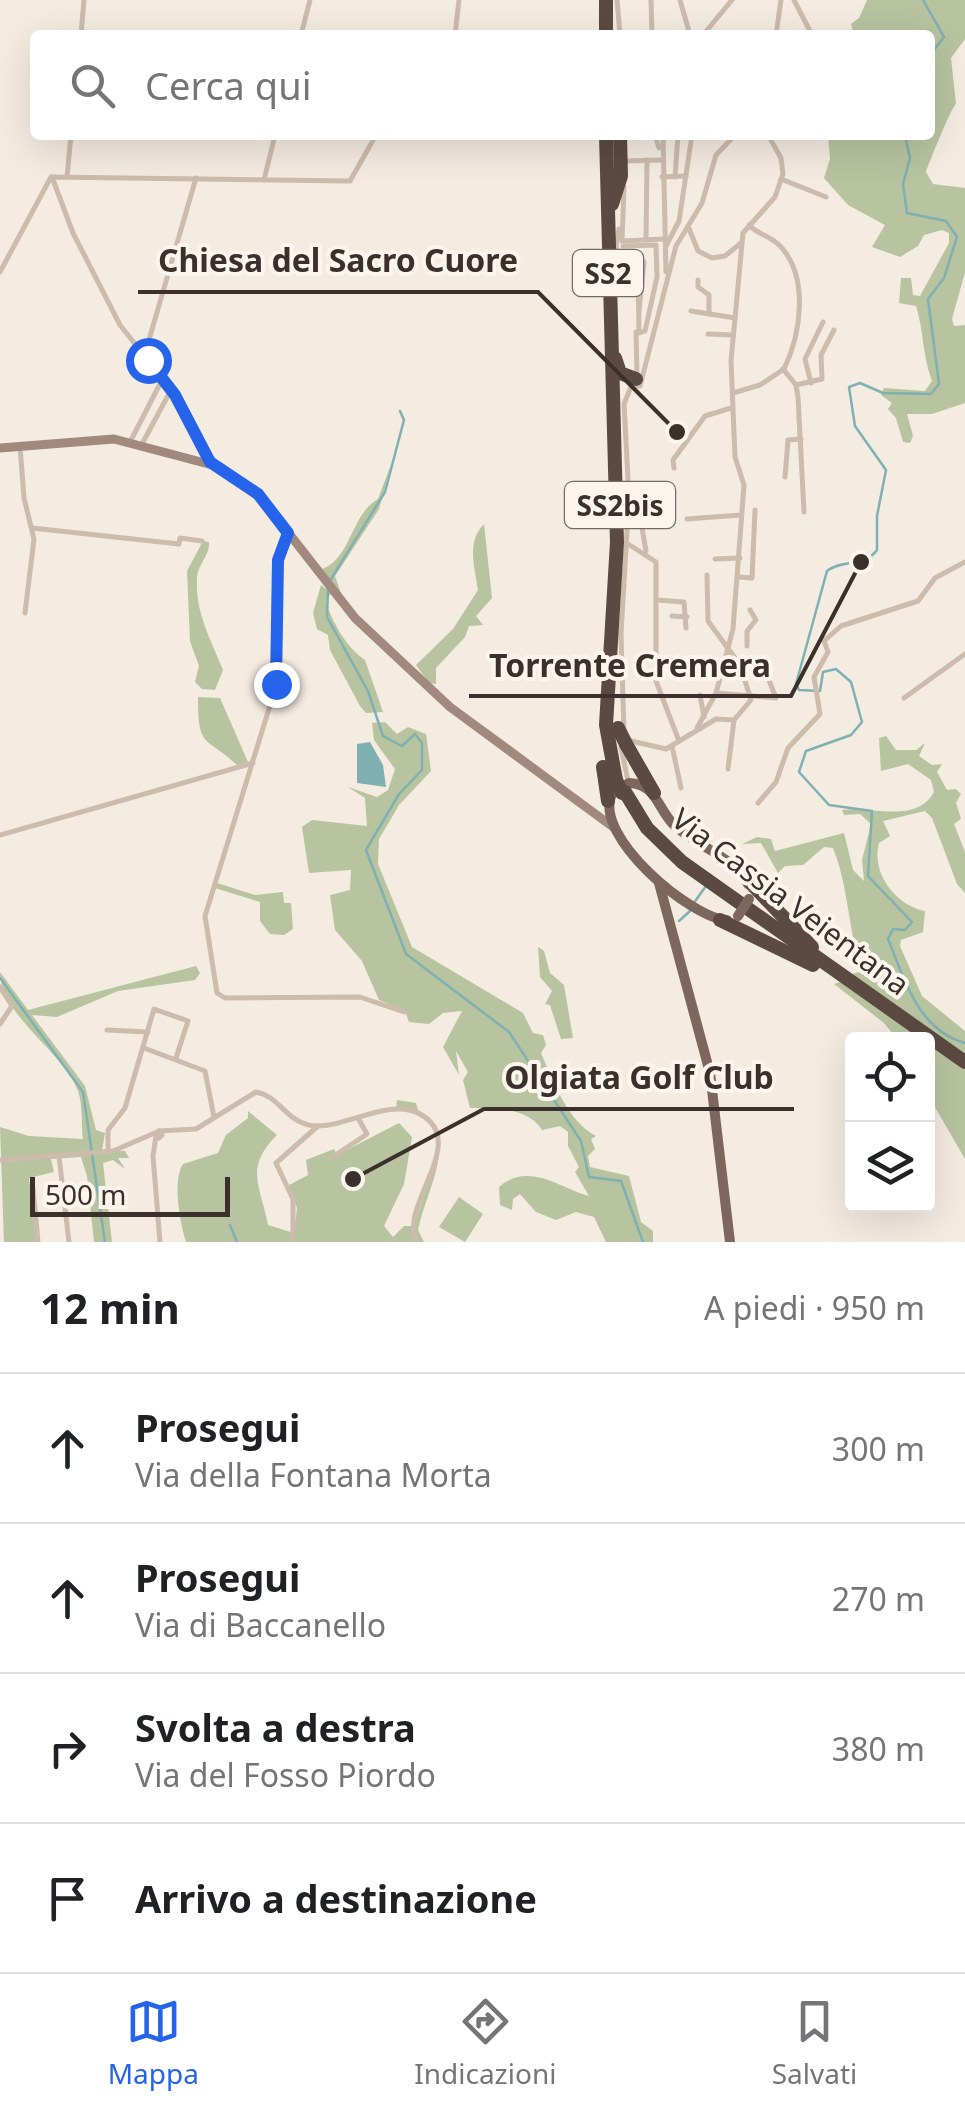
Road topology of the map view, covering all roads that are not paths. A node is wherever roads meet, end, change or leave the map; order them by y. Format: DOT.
graph roads {
  1 [pos="84,0"];
  2 [pos="310,0"];
  3 [pos="458,0"];
  4 [pos="610,0"];
  5 [pos="651,0"];
  6 [pos="680,0"];
  7 [pos="732,0"];
  8 [pos="781,0"];
  9 [pos="794,0"];
  10 [pos="81,30"];
  11 [pos="302,30"];
  12 [pos="455,30"];
  13 [pos="607,30"];
  14 [pos="618,30"];
  15 [pos="652,30"];
  16 [pos="688,30"];
  17 [pos="707,30"];
  18 [pos="777,30"];
  19 [pos="809,30"];
  20 [pos="71,140"];
  21 [pos="275,140"];
  22 [pos="373,140"];
  23 [pos="605,140"];
  24 [pos="605,140"];
  25 [pos="605,140"];
  26 [pos="623,140"];
  27 [pos="623,140"];
  28 [pos="623,140"];
  29 [pos="659,140"];
  30 [pos="678,140"];
  31 [pos="691,140"];
  32 [pos="730,140"];
  33 [pos="771,140"];
  34 [pos="661,158"];
  35 [pos="647,160"];
  36 [pos="625,162"];
  37 [pos="686,176"];
  38 [pos="52,177"];
  39 [pos="67,177"];
  40 [pos="662,177"];
  41 [pos="676,177"];
  42 [pos="196,178"];
  43 [pos="782,179"];
  44 [pos="264,180"];
  45 [pos="826,197"];
  46 [pos="610,209"];
  47 [pos="749,225"];
  48 [pos="688,226"];
  49 [pos="664,239"];
  50 [pos="646,240"];
  51 [pos="742,242"];
  52 [pos="620,246"];
  53 [pos="664,248"];
  54 [pos="638,263"];
  55 [pos="622,264"];
  56 [pos="0,272"];
  57 [pos="667,278"];
  58 [pos="698,280"];
  59 [pos="638,289"];
  60 [pos="691,312"];
  61 [pos="709,314"];
  62 [pos="636,315"];
  63 [pos="735,318"];
  64 [pos="822,322"];
  65 [pos="607,328"];
  66 [pos="834,330"];
  67 [pos="636,331"];
  68 [pos="645,331"];
  69 [pos="708,334"];
  70 [pos="733,334"];
  71 [pos="636,343"];
  72 [pos="144,357"];
  73 [pos="615,358"];
  74 [pos="783,369"];
  75 [pos="612,374"];
  76 [pos="163,378"];
  77 [pos="635,381"];
  78 [pos="811,383"];
  79 [pos="796,385"];
  80 [pos="171,389"];
  81 [pos="733,393"];
  82 [pos="615,406"];
  83 [pos="731,408"];
  84 [pos="801,439"];
  85 [pos="136,443"];
  86 [pos="20,446"];
  87 [pos="0,448"];
  88 [pos="210,462"];
  89 [pos="674,468"];
  90 [pos="785,477"];
  91 [pos="755,510"];
  92 [pos="804,512"];
  93 [pos="742,515"];
  94 [pos="687,519"];
  95 [pos="652,520"];
  96 [pos="32,528"];
  97 [pos="288,533"];
  98 [pos="202,541"];
  99 [pos="627,547"];
  100 [pos="644,552"];
  101 [pos="740,558"];
  102 [pos="715,560"];
  103 [pos="965,562"];
  104 [pos="707,575"];
  105 [pos="739,577"];
  106 [pos="657,600"];
  107 [pos="750,610"];
  108 [pos="25,613"];
  109 [pos="672,616"];
  110 [pos="686,617"];
  111 [pos="686,628"];
  112 [pos="734,629"];
  113 [pos="747,631"];
  114 [pos="746,646"];
  115 [pos="728,651"];
  116 [pos="965,654"];
  117 [pos="763,665"];
  118 [pos="610,672"];
  119 [pos="716,693"];
  120 [pos="700,695"];
  121 [pos="750,696"];
  122 [pos="904,698"];
  123 [pos="704,720"];
  124 [pos="734,720"];
  125 [pos="696,728"];
  126 [pos="623,734"];
  127 [pos="679,741"];
  128 [pos="672,746"];
  129 [pos="253,763"];
  130 [pos="728,770"];
  131 [pos="620,788"];
  132 [pos="680,788"];
  133 [pos="654,793"];
  134 [pos="758,803"];
  135 [pos="592,809"];
  136 [pos="613,827"];
  137 [pos="0,834"];
  138 [pos="652,875"];
  139 [pos="746,878"];
  140 [pos="692,902"];
  141 [pos="672,919"];
  142 [pos="720,920"];
  143 [pos="846,982"];
  144 [pos="0,987"];
  145 [pos="404,1012"];
  146 [pos="903,1022"];
  147 [pos="0,1024"];
  148 [pos="107,1030"];
  149 [pos="148,1032"];
  150 [pos="916,1032"];
  151 [pos="935,1046"];
  152 [pos="144,1048"];
  153 [pos="176,1058"];
  154 [pos="965,1064"];
  155 [pos="214,1117"];
  156 [pos="358,1118"];
  157 [pos="318,1126"];
  158 [pos="157,1135"];
  159 [pos="108,1152"];
  160 [pos="59,1156"];
  161 [pos="330,1158"];
  162 [pos="0,1160"];
  163 [pos="34,1188"];
  164 [pos="38,1242"];
  165 [pos="69,1242"];
  166 [pos="160,1242"];
  167 [pos="293,1242"];
  168 [pos="417,1242"];
  169 [pos="730,1242"];
  1 -- 10 [label="street"];
  2 -- 11 [label="street"];
  3 -- 12 [label="street"];
  4 -- 13 [label="highway"];
  4 -- 14 [label="street"];
  5 -- 15 [label="street"];
  6 -- 16 [label="street"];
  7 -- 17 [label="street"];
  8 -- 18 [label="street"];
  9 -- 19 [label="street"];
  20 -- 39 [label="street"];
  21 -- 44 [label="street"];
  22 -- 44 [label="street"];
  23 -- 65 [label="street"];
  24 -- 46 [label="highway, SS2"];
  25 -- 75 [label="highway, SS2"];
  26 -- 46 [label="highway"];
  27 -- 36 [label="street"];
  28 -- 52 [label="street"];
  29 -- 34 [label="street"];
  30 -- 41 [label="street"];
  31 -- 37 [label="street"];
  32 -- 48 [label="street"];
  33 -- 43 [label="street"];
  34 -- 35 [label="street"];
  34 -- 40 [label="street"];
  35 -- 36 [label="street"];
  35 -- 50 [label="street"];
  36 -- 50 [label="street"];
  37 -- 41 [label="street"];
  37 -- 53 [label="street"];
  38 -- 39 [label="street"];
  38 -- 56 [label="street"];
  38 -- 72 [label="street"];
  39 -- 42 [label="street"];
  40 -- 41 [label="street"];
  40 -- 49 [label="street"];
  42 -- 44 [label="street"];
  42 -- 72 [label="street"];
  43 -- 45 [label="street"];
  43 -- 47 [label="street"];
  46 -- 73 [label="highway, SS2"];
  47 -- 51 [label="street"];
  47 -- 74 [label="street"];
  48 -- 51 [label="street"];
  48 -- 57 [label="street"];
  49 -- 50 [label="street"];
  49 -- 53 [label="street"];
  51 -- 63 [label="street"];
  52 -- 55 [label="street"];
  52 -- 68 [label="street"];
  53 -- 57 [label="street"];
  54 -- 55 [label="street"];
  54 -- 59 [label="street"];
  54 -- 62 [label="street"];
  55 -- 59 [label="street"];
  57 -- 77 [label="street"];
  58 -- 61 [label="street"];
  59 -- 62 [label="street"];
  60 -- 61 [label="street"];
  61 -- 63 [label="street"];
  62 -- 67 [label="street"];
  63 -- 70 [label="street"];
  64 -- 78 [label="street"];
  65 -- 75 [label="highway"];
  66 -- 78 [label="street"];
  67 -- 68 [label="street"];
  67 -- 71 [label="street"];
  68 -- 71 [label="street"];
  69 -- 70 [label="street"];
  70 -- 81 [label="street"];
  71 -- 77 [label="street"];
  72 -- 76 [label="street"];
  73 -- 77 [label="highway"];
  73 -- 82 [label="highway, SS2"];
  74 -- 79 [label="street"];
  74 -- 81 [label="street"];
  75 -- 82 [label="highway, SS2"];
  76 -- 80 [label="street"];
  76 -- 85 [label="street"];
  77 -- 82 [label="highway"];
  77 -- 99 [label="street"];
  78 -- 79 [label="street"];
  79 -- 84 [label="street"];
  80 -- 85 [label="street"];
  80 -- 88 [label="street"];
  81 -- 83 [label="street"];
  82 -- 118 [label="highway, Via Cassia Veientana / SS2bis"];
  83 -- 89 [label="street"];
  83 -- 93 [label="street"];
  84 -- 90 [label="street"];
  84 -- 92 [label="street"];
  85 -- 86 [label="street"];
  85 -- 88 [label="street"];
  86 -- 87 [label="street"];
  86 -- 96 [label="street"];
  88 -- 97 [label="street"];
  91 -- 105 [label="street"];
  93 -- 94 [label="street"];
  93 -- 101 [label="street"];
  95 -- 100 [label="street"];
  96 -- 98 [label="street"];
  96 -- 108 [label="street"];
  97 -- 129 [label="street"];
  97 -- 135 [label="street"];
  99 -- 100 [label="street"];
  99 -- 126 [label="street"];
  100 -- 106 [label="street"];
  101 -- 102 [label="street"];
  101 -- 105 [label="street"];
  103 -- 134 [label="street"];
  104 -- 115 [label="street"];
  105 -- 112 [label="street"];
  106 -- 110 [label="street"];
  106 -- 127 [label="street"];
  107 -- 113 [label="street"];
  109 -- 110 [label="street"];
  110 -- 111 [label="street"];
  112 -- 113 [label="street"];
  112 -- 115 [label="street"];
  113 -- 114 [label="street"];
  115 -- 119 [label="street"];
  115 -- 121 [label="street"];
  116 -- 122 [label="street"];
  117 -- 121 [label="street"];
  118 -- 126 [label="highway"];
  118 -- 131 [label="highway, Via Cassia Veientana / SS2bis"];
  118 -- 131 [label="highway"];
  119 -- 121 [label="street"];
  119 -- 123 [label="street"];
  120 -- 123 [label="street"];
  121 -- 124 [label="street"];
  123 -- 125 [label="street"];
  124 -- 125 [label="street"];
  124 -- 130 [label="street"];
  125 -- 127 [label="street"];
  126 -- 128 [label="street"];
  126 -- 131 [label="street"];
  126 -- 133 [label="highway"];
  127 -- 128 [label="street"];
  128 -- 132 [label="street"];
  129 -- 137 [label="street"];
  129 -- 145 [label="street"];
  131 -- 133 [label="main road"];
  131 -- 135 [label="street"];
  131 -- 136 [label="main road"];
  131 -- 143 [label="highway, Via Cassia Veientana / SS2bis"];
  133 -- 139 [label="main road"];
  135 -- 136 [label="street"];
  136 -- 138 [label="main road"];
  138 -- 140 [label="main road"];
  138 -- 141 [label="main road"];
  139 -- 142 [label="main road, bridge"];
  139 -- 143 [label="highway"];
  140 -- 141 [label="main road"];
  140 -- 142 [label="main road"];
  141 -- 169 [label="main road"];
  142 -- 143 [label="highway"];
  143 -- 146 [label="highway, Via Cassia Veientana / SS2bis"];
  144 -- 147 [label="street"];
  146 -- 150 [label="highway, Via Cassia Veientana / SS2bis"];
  146 -- 154 [label="highway, Via Cassia Veientana / SS2bis"];
  148 -- 149 [label="street"];
  149 -- 152 [label="street"];
  149 -- 153 [label="street"];
  151 -- 154 [label="highway, Via Cassia Veientana / SS2bis"];
  152 -- 153 [label="street"];
  152 -- 159 [label="street"];
  153 -- 155 [label="street"];
  155 -- 157 [label="street"];
  155 -- 158 [label="street"];
  156 -- 157 [label="street"];
  156 -- 161 [label="street"];
  156 -- 168 [label="street"];
  157 -- 167 [label="street"];
  158 -- 159 [label="street"];
  158 -- 166 [label="street"];
  159 -- 160 [label="street"];
  160 -- 162 [label="street"];
  160 -- 165 [label="street"];
  163 -- 164 [label="street"];
}
